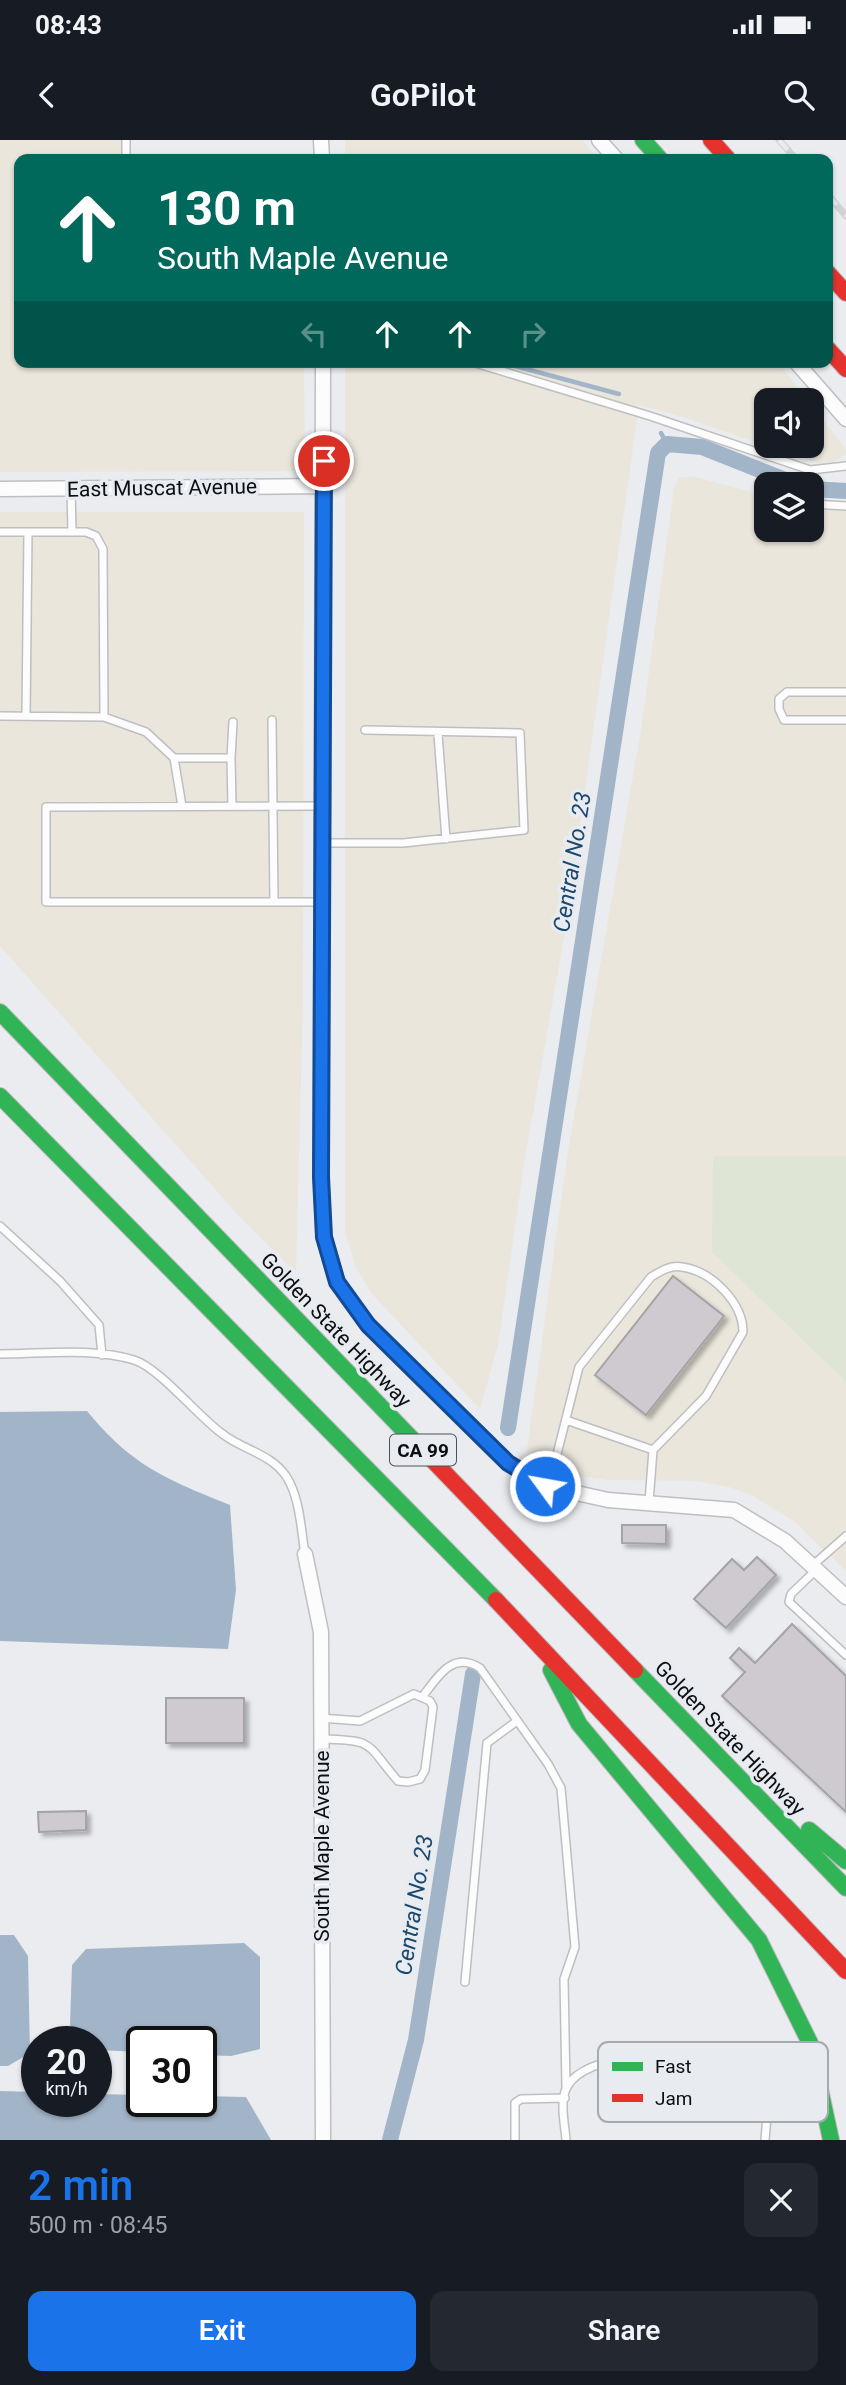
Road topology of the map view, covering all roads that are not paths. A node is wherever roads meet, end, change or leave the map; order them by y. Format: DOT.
graph roads {
  1 [pos="599,140"];
  2 [pos="643,140"];
  3 [pos="710,140"];
  4 [pos="612,154"];
  5 [pos="656,154"];
  6 [pos="723,154"];
  7 [pos="833,279"];
  8 [pos="846,293"];
  9 [pos="833,355"];
  10 [pos="323,368"];
  11 [pos="492,368"];
  12 [pos="801,368"];
  13 [pos="846,369"];
  14 [pos="846,419"];
  15 [pos="846,466"];
  16 [pos="324,486"];
  17 [pos="0,489"];
  18 [pos="71,489"];
  19 [pos="824,505"];
  20 [pos="846,506"];
  21 [pos="0,532"];
  22 [pos="28,532"];
  23 [pos="72,532"];
  24 [pos="846,692"];
  25 [pos="0,716"];
  26 [pos="26,716"];
  27 [pos="104,717"];
  28 [pos="272,720"];
  29 [pos="846,720"];
  30 [pos="233,722"];
  31 [pos="365,730"];
  32 [pos="438,734"];
  33 [pos="174,758"];
  34 [pos="231,758"];
  35 [pos="182,806"];
  36 [pos="232,806"];
  37 [pos="273,806"];
  38 [pos="323,806"];
  39 [pos="446,839"];
  40 [pos="322,843"];
  41 [pos="274,902"];
  42 [pos="322,902"];
  43 [pos="0,1012"];
  44 [pos="0,1096"];
  45 [pos="0,1226"];
  46 [pos="0,1354"];
  47 [pos="102,1355"];
  48 [pos="566,1420"];
  49 [pos="653,1450"];
  50 [pos="545,1486"];
  51 [pos="649,1502"];
  52 [pos="846,1536"];
  53 [pos="305,1554"];
  54 [pos="814,1568"];
  55 [pos="846,1597"];
  56 [pos="536,1641"];
  57 [pos="846,1655"];
  58 [pos="423,1696"];
  59 [pos="321,1718"];
  60 [pos="517,1721"];
  61 [pos="321,1739"];
  62 [pos="710,1748"];
  63 [pos="846,1861"];
  64 [pos="846,1888"];
  65 [pos="846,1971"];
  66 [pos="466,1982"];
  67 [pos="810,2042"];
  68 [pos="598,2067"];
  69 [pos="566,2087"];
  70 [pos="565,2098"];
  71 [pos="766,2122"];
  72 [pos="827,2122"];
  73 [pos="323,2140"];
  74 [pos="515,2140"];
  75 [pos="566,2140"];
  76 [pos="765,2140"];
  77 [pos="831,2140"];
  1 -- 4 [label="street"];
  2 -- 5 [label="main road"];
  3 -- 6 [label="main road"];
  7 -- 8 [label="main road"];
  9 -- 13 [label="main road"];
  10 -- 16 [label="street"];
  11 -- 15 [label="lane"];
  12 -- 14 [label="street"];
  16 -- 18 [label="street, East Muscat Avenue"];
  16 -- 38 [label="street"];
  17 -- 18 [label="street, East Muscat Avenue"];
  18 -- 23 [label="lane"];
  19 -- 20 [label="lane"];
  21 -- 22 [label="lane"];
  22 -- 23 [label="lane"];
  22 -- 26 [label="lane"];
  23 -- 27 [label="lane"];
  24 -- 29 [label="lane"];
  25 -- 26 [label="lane"];
  26 -- 27 [label="lane"];
  27 -- 33 [label="lane"];
  28 -- 37 [label="lane"];
  30 -- 34 [label="lane"];
  31 -- 32 [label="lane"];
  32 -- 39 [label="lane"];
  32 -- 39 [label="lane"];
  33 -- 34 [label="lane"];
  33 -- 35 [label="lane"];
  34 -- 36 [label="lane"];
  35 -- 36 [label="lane"];
  35 -- 41 [label="lane"];
  36 -- 37 [label="lane"];
  37 -- 38 [label="lane"];
  37 -- 41 [label="lane"];
  38 -- 40 [label="street"];
  39 -- 40 [label="lane"];
  40 -- 42 [label="street"];
  41 -- 42 [label="lane"];
  42 -- 50 [label="street"];
  43 -- 62 [label="main road, Golden State Highway / CA 99"];
  44 -- 56 [label="main road, CA 99"];
  45 -- 47 [label="lane"];
  46 -- 47 [label="lane"];
  47 -- 53 [label="lane"];
  48 -- 49 [label="lane"];
  48 -- 49 [label="lane"];
  48 -- 50 [label="lane"];
  49 -- 51 [label="lane"];
  50 -- 51 [label="street"];
  51 -- 54 [label="street"];
  52 -- 54 [label="lane"];
  53 -- 59 [label="street, South Maple Avenue"];
  54 -- 55 [label="street"];
  54 -- 57 [label="lane"];
  56 -- 65 [label="main road, CA 99"];
  56 -- 67 [label="main road"];
  58 -- 59 [label="lane"];
  58 -- 60 [label="lane"];
  58 -- 61 [label="lane"];
  59 -- 61 [label="street, South Maple Avenue"];
  60 -- 66 [label="lane"];
  60 -- 69 [label="lane"];
  61 -- 73 [label="street, South Maple Avenue"];
  62 -- 63 [label="main road"];
  62 -- 64 [label="main road, Golden State Highway / CA 99"];
  68 -- 69 [label="lane"];
  69 -- 70 [label="lane"];
  70 -- 74 [label="lane"];
  70 -- 75 [label="lane"];
  71 -- 76 [label="lane"];
  72 -- 77 [label="main road"];
}
